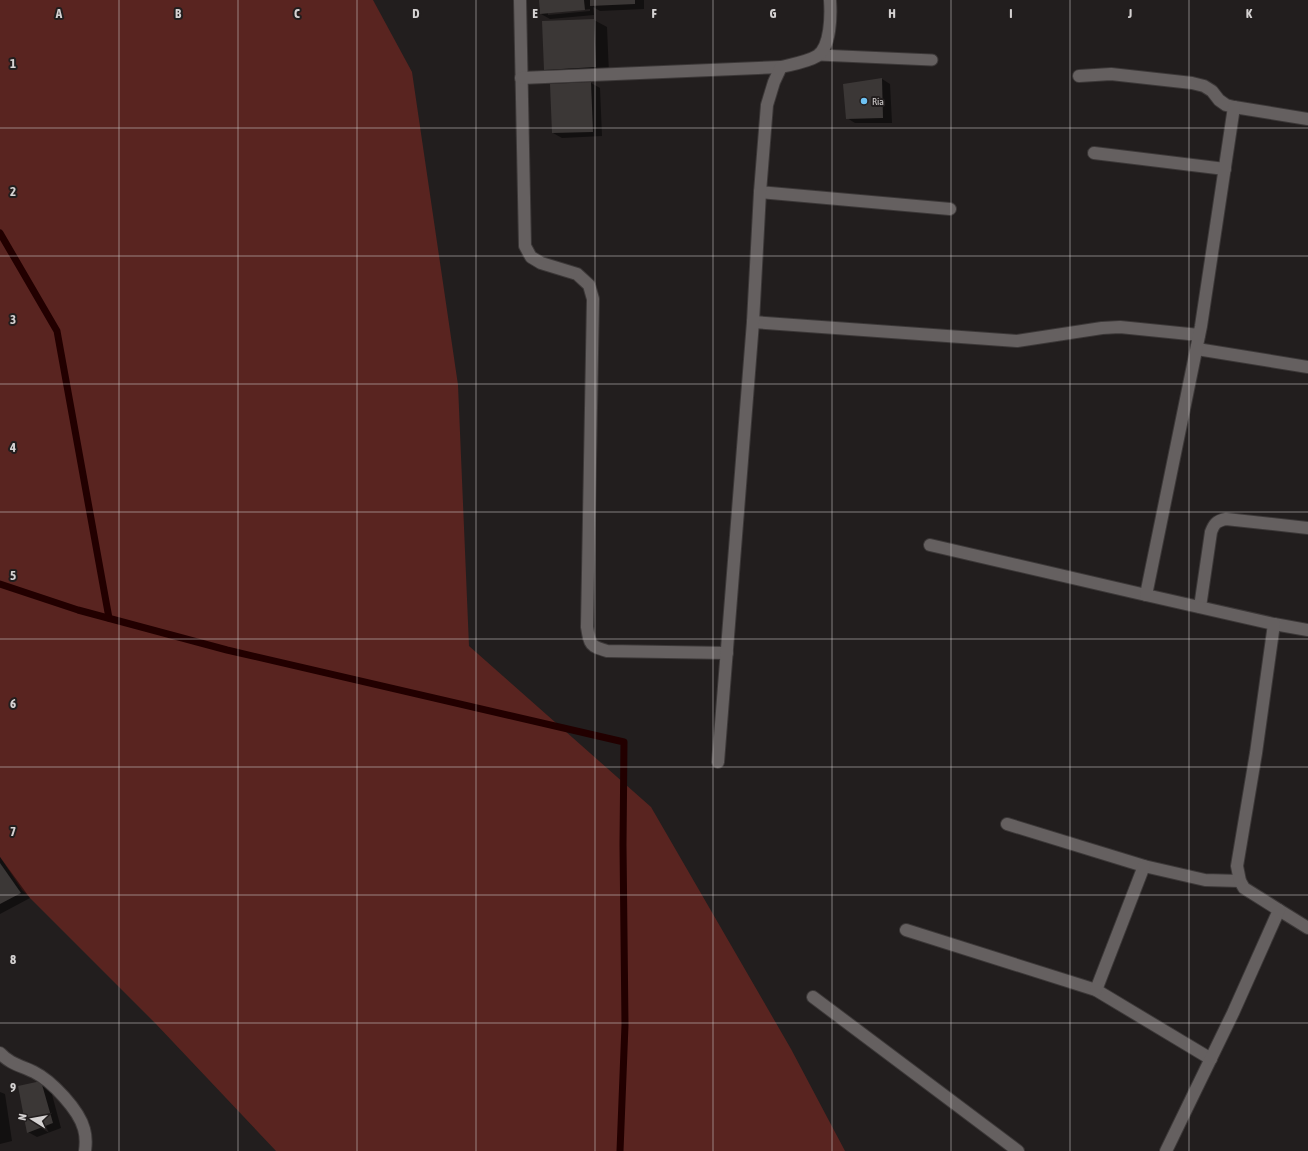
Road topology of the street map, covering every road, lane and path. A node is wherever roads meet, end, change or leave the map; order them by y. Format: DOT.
graph roads {
  1 [pos="520,0"];
  2 [pos="830,0"];
  3 [pos="818,55"];
  4 [pos="932,60"];
  5 [pos="781,67"];
  6 [pos="1079,76"];
  7 [pos="522,78"];
  8 [pos="1234,107"];
  9 [pos="1308,119"];
  10 [pos="1094,153"];
  11 [pos="1225,169"];
  12 [pos="760,192"];
  13 [pos="950,209"];
  14 [pos="753,322"];
  15 [pos="1199,335"];
  16 [pos="1197,349"];
  17 [pos="1308,367"];
  18 [pos="1308,528"];
  19 [pos="930,545"];
  20 [pos="1146,595"];
  21 [pos="1200,607"];
  22 [pos="1274,624"];
  23 [pos="1308,630"];
  24 [pos="727,654"];
  25 [pos="718,762"];
  26 [pos="1007,824"];
  27 [pos="1144,866"];
  28 [pos="1240,881"];
  29 [pos="1279,910"];
  30 [pos="1308,928"];
  31 [pos="906,930"];
  32 [pos="1096,990"];
  33 [pos="813,997"];
  34 [pos="0,1053"];
  35 [pos="1211,1059"];
  36 [pos="85,1151"];
  37 [pos="1018,1151"];
  38 [pos="1166,1151"];
  1 -- 7 [label="street"];
  2 -- 3 [label="street"];
  3 -- 4 [label="lane"];
  3 -- 5 [label="street"];
  5 -- 7 [label="street"];
  5 -- 12 [label="street"];
  6 -- 8 [label="street"];
  7 -- 24 [label="street"];
  8 -- 9 [label="street"];
  8 -- 11 [label="street"];
  10 -- 11 [label="street"];
  11 -- 15 [label="street"];
  12 -- 13 [label="street"];
  12 -- 14 [label="street"];
  14 -- 15 [label="street"];
  14 -- 24 [label="street"];
  15 -- 16 [label="street"];
  16 -- 17 [label="street"];
  16 -- 20 [label="street"];
  18 -- 21 [label="street"];
  19 -- 20 [label="street"];
  20 -- 21 [label="street"];
  21 -- 22 [label="street"];
  22 -- 23 [label="street"];
  22 -- 28 [label="street"];
  24 -- 25 [label="street"];
  26 -- 27 [label="street"];
  27 -- 28 [label="street"];
  27 -- 32 [label="street"];
  28 -- 29 [label="street"];
  29 -- 30 [label="street"];
  29 -- 35 [label="street"];
  31 -- 32 [label="street"];
  32 -- 35 [label="street"];
  33 -- 37 [label="street"];
  34 -- 36 [label="street"];
  35 -- 38 [label="street"];
}
